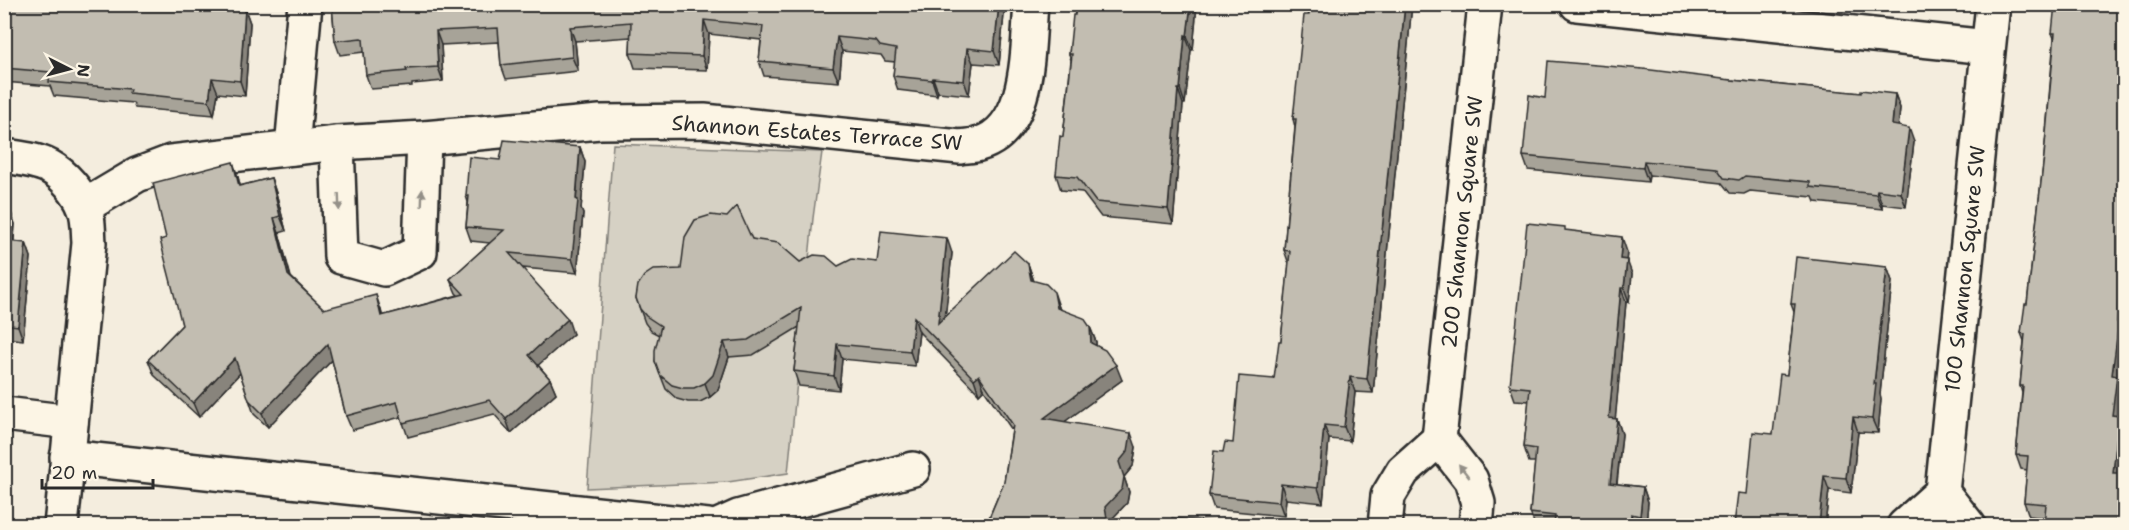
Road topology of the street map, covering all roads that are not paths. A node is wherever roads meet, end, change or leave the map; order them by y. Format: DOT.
graph roads {
  1 [pos="305,4"];
  2 [pos="1031,4"];
  3 [pos="1485,4"];
  4 [pos="1577,4"];
  5 [pos="1993,4"];
  6 [pos="1988,47"];
  7 [pos="424,138"];
  8 [pos="337,143"];
  9 [pos="292,148"];
  10 [pos="4,156"];
  11 [pos="85,206"];
  12 [pos="4,414"];
  13 [pos="71,422"];
  14 [pos="1439,440"];
  15 [pos="68,457"];
  16 [pos="913,469"];
  17 [pos="1942,492"];
  18 [pos="61,525"];
  19 [pos="708,525"];
  20 [pos="718,525"];
  21 [pos="1384,525"];
  22 [pos="1476,525"];
  23 [pos="1904,525"];
  24 [pos="1969,525"];
  1 -- 9 [label="street"];
  2 -- 7 [label="street, Shannon Estates Terrace SW"];
  3 -- 14 [label="street, 200 Shannon Square SW"];
  4 -- 6 [label="street"];
  5 -- 6 [label="street, 100 Shannon Square SW"];
  6 -- 17 [label="street, 100 Shannon Square SW"];
  7 -- 8 [label="street, Shannon Estates Terrace SW"];
  8 -- 7 [label="street, one-way"];
  8 -- 9 [label="street, Shannon Estates Terrace SW"];
  9 -- 11 [label="street, Shannon Estates Terrace SW"];
  10 -- 11 [label="street"];
  11 -- 13 [label="street"];
  12 -- 13 [label="street"];
  13 -- 15 [label="street"];
  14 -- 21 [label="street"];
  22 -- 14 [label="street, one-way"];
  15 -- 18 [label="street"];
  15 -- 19 [label="street"];
  16 -- 20 [label="street"];
  17 -- 23 [label="street"];
  17 -- 24 [label="street"];
}
